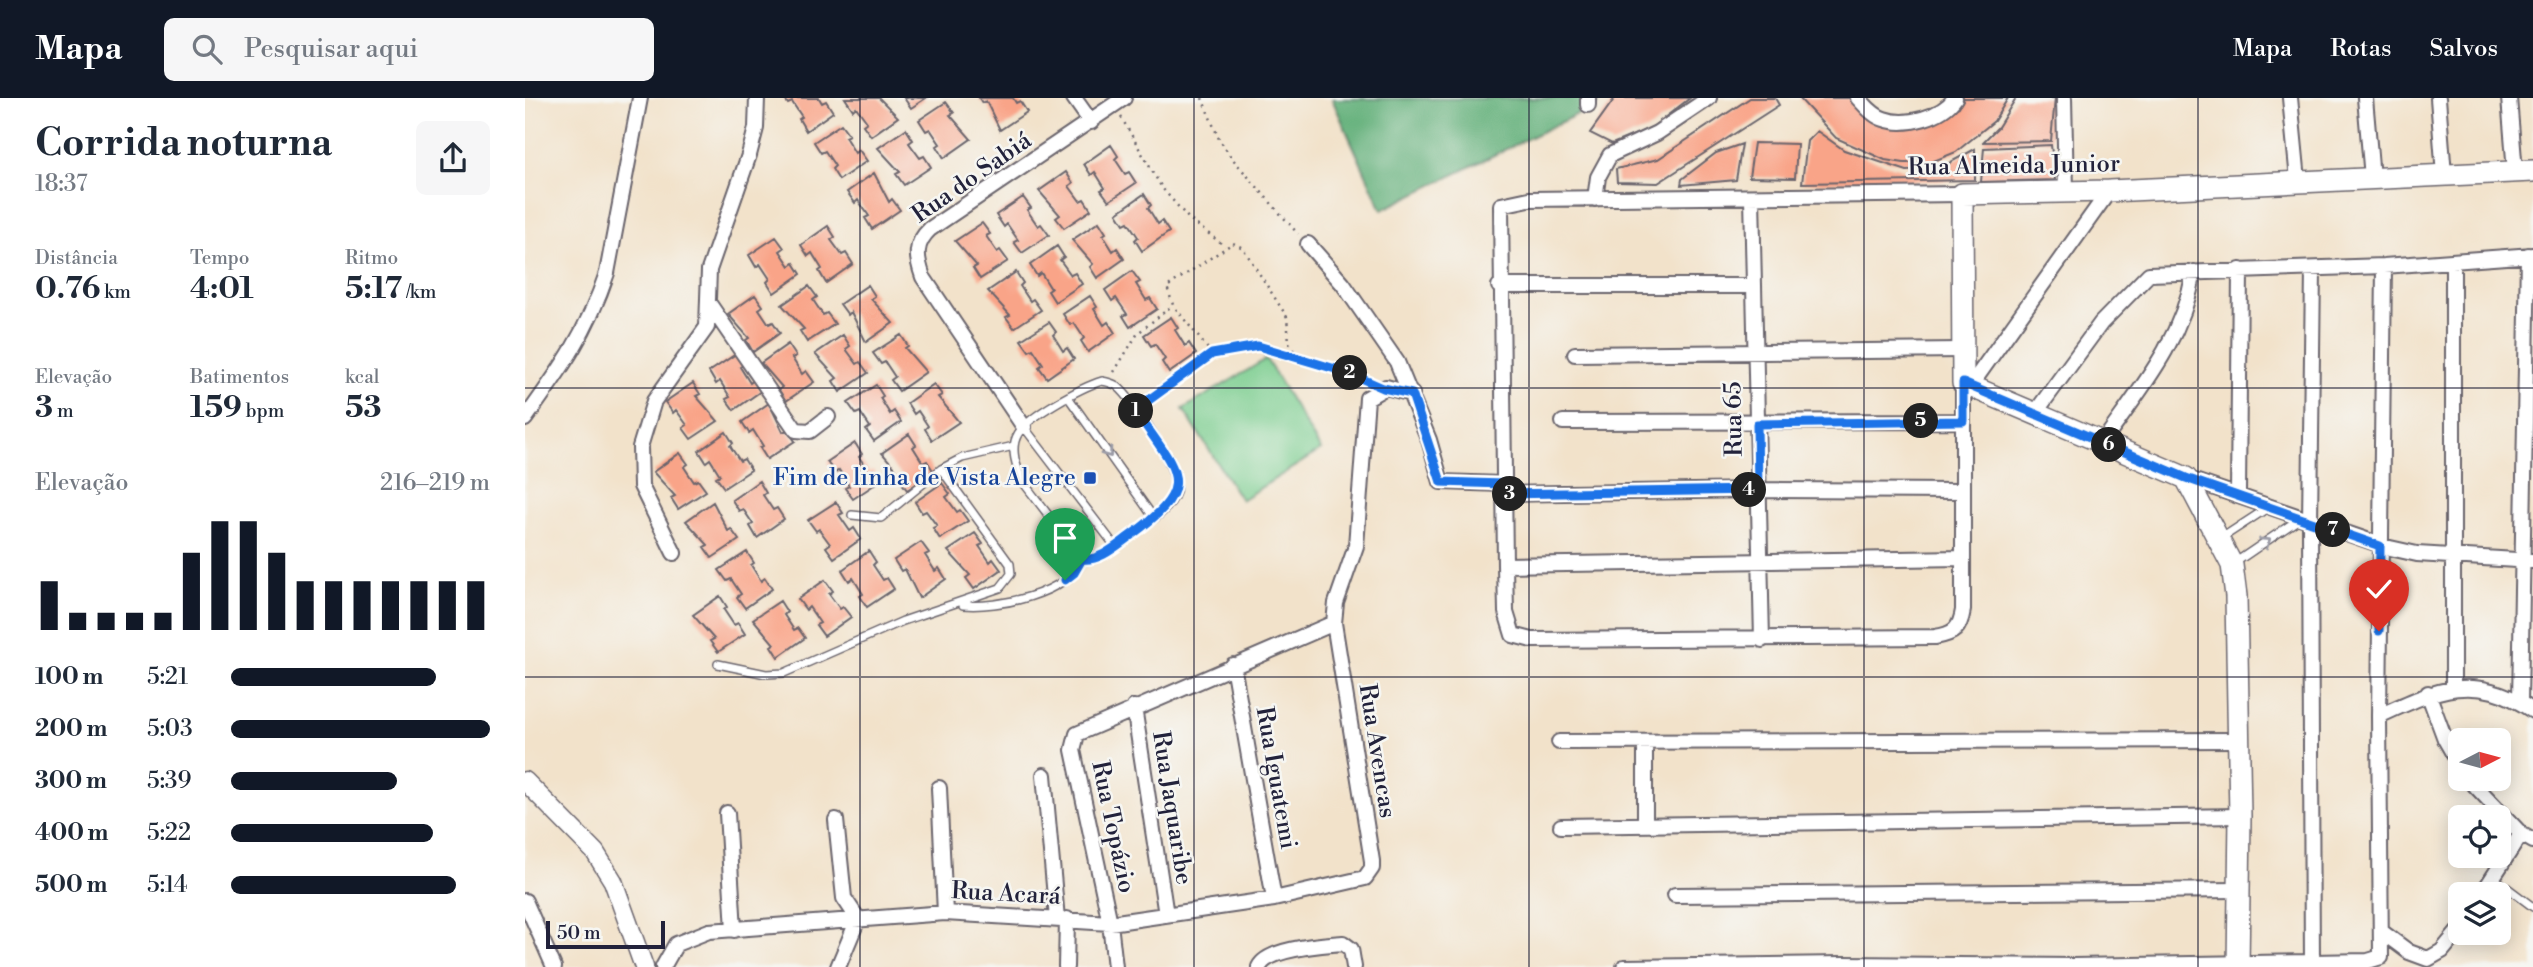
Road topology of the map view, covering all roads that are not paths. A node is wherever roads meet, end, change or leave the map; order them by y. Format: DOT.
graph roads {
  1 [pos="640,98"];
  2 [pos="757,98"];
  3 [pos="1074,98"];
  4 [pos="1709,98"];
  5 [pos="1858,98"];
  6 [pos="1955,98"];
  7 [pos="2064,98"];
  8 [pos="2290,98"];
  9 [pos="2365,98"];
  10 [pos="2438,98"];
  11 [pos="2509,98"];
  12 [pos="1119,102"];
  13 [pos="1090,122"];
  14 [pos="2524,172"];
  15 [pos="2444,175"];
  16 [pos="2372,178"];
  17 [pos="2298,180"];
  18 [pos="2109,191"];
  19 [pos="2066,192"];
  20 [pos="1962,194"];
  21 [pos="1752,197"];
  22 [pos="1595,199"];
  23 [pos="1308,244"];
  24 [pos="2531,255"];
  25 [pos="2453,261"];
  26 [pos="2384,266"];
  27 [pos="2313,269"];
  28 [pos="2239,270"];
  29 [pos="2194,272"];
  30 [pos="1500,286"];
  31 [pos="1753,286"];
  32 [pos="710,305"];
  33 [pos="1962,350"];
  34 [pos="1755,353"];
  35 [pos="1575,354"];
  36 [pos="1967,384"];
  37 [pos="1412,394"];
  38 [pos="1068,397"];
  39 [pos="2035,413"];
  40 [pos="828,417"];
  41 [pos="525,419"];
  42 [pos="1963,421"];
  43 [pos="1563,422"];
  44 [pos="1757,424"];
  45 [pos="1024,427"];
  46 [pos="2103,442"];
  47 [pos="1014,446"];
  48 [pos="941,470"];
  49 [pos="2186,478"];
  50 [pos="1503,489"];
  51 [pos="1758,490"];
  52 [pos="1963,491"];
  53 [pos="2233,493"];
  54 [pos="2270,507"];
  55 [pos="2206,514"];
  56 [pos="852,515"];
  57 [pos="1154,518"];
  58 [pos="2304,521"];
  59 [pos="2219,539"];
  60 [pos="1115,546"];
  61 [pos="2380,546"];
  62 [pos="674,553"];
  63 [pos="2453,556"];
  64 [pos="1962,558"];
  65 [pos="1082,559"];
  66 [pos="2527,561"];
  67 [pos="1760,562"];
  68 [pos="1505,565"];
  69 [pos="2232,565"];
  70 [pos="958,604"];
  71 [pos="1334,623"];
  72 [pos="1762,640"];
  73 [pos="717,664"];
  74 [pos="1233,665"];
  75 [pos="2452,688"];
  76 [pos="2428,693"];
  77 [pos="2520,702"];
  78 [pos="1134,707"];
  79 [pos="2533,711"];
  80 [pos="2379,716"];
  81 [pos="2237,740"];
  82 [pos="1645,741"];
  83 [pos="1559,742"];
  84 [pos="2448,745"];
  85 [pos="1044,775"];
  86 [pos="525,781"];
  87 [pos="939,788"];
  88 [pos="2481,791"];
  89 [pos="727,813"];
  90 [pos="2240,816"];
  91 [pos="836,820"];
  92 [pos="1644,825"];
  93 [pos="1561,826"];
  94 [pos="2527,837"];
  95 [pos="2493,877"];
  96 [pos="1360,880"];
  97 [pos="2490,882"];
  98 [pos="2240,890"];
  99 [pos="1675,895"];
  100 [pos="1274,899"];
  101 [pos="525,901"];
  102 [pos="2533,907"];
  103 [pos="945,913"];
  104 [pos="1166,915"];
  105 [pos="858,919"];
  106 [pos="1062,919"];
  107 [pos="1110,923"];
  108 [pos="734,930"];
  109 [pos="2382,932"];
  110 [pos="2448,944"];
  111 [pos="2238,965"];
  112 [pos="2312,965"];
  113 [pos="554,967"];
  114 [pos="644,967"];
  115 [pos="663,967"];
  116 [pos="838,967"];
  117 [pos="1066,967"];
  118 [pos="1115,967"];
  119 [pos="1259,967"];
  120 [pos="1355,967"];
  121 [pos="1624,967"];
  1 -- 41 [label="street"];
  2 -- 32 [label="street"];
  3 -- 13 [label="street"];
  4 -- 22 [label="street"];
  5 -- 6 [label="street"];
  7 -- 19 [label="street"];
  8 -- 17 [label="street"];
  9 -- 16 [label="street"];
  10 -- 15 [label="street"];
  11 -- 14 [label="street"];
  12 -- 13 [label="street, Rua do Sabiá"];
  13 -- 45 [label="street, Rua do Sabiá"];
  14 -- 15 [label="main road, Rua Almeida Junior"];
  15 -- 16 [label="main road, Rua Almeida Junior"];
  16 -- 17 [label="main road, Rua Almeida Junior"];
  17 -- 18 [label="main road, Rua Almeida Junior"];
  18 -- 19 [label="main road, Rua Almeida Junior"];
  18 -- 36 [label="street"];
  19 -- 20 [label="main road, Rua Almeida Junior"];
  20 -- 21 [label="street, Rua Almeida Junior"];
  20 -- 33 [label="main road"];
  21 -- 22 [label="street, Rua Almeida Junior"];
  21 -- 31 [label="street, Rua 65"];
  22 -- 30 [label="street, Rua Almeida Junior"];
  23 -- 37 [label="street"];
  24 -- 25 [label="street"];
  24 -- 66 [label="street"];
  25 -- 26 [label="street"];
  25 -- 63 [label="street"];
  26 -- 27 [label="street"];
  26 -- 61 [label="street"];
  27 -- 28 [label="street"];
  27 -- 58 [label="street"];
  28 -- 29 [label="street"];
  28 -- 53 [label="street"];
  29 -- 39 [label="street"];
  29 -- 46 [label="street"];
  30 -- 31 [label="street"];
  30 -- 50 [label="street"];
  31 -- 34 [label="street, Rua 65"];
  32 -- 40 [label="street"];
  32 -- 62 [label="street"];
  33 -- 34 [label="street"];
  33 -- 36 [label="main road"];
  34 -- 35 [label="street"];
  34 -- 44 [label="street, Rua 65"];
  36 -- 39 [label="main road"];
  36 -- 42 [label="street"];
  37 -- 50 [label="street"];
  37 -- 71 [label="street"];
  38 -- 45 [label="lane"];
  38 -- 57 [label="lane, one-way"];
  38 -- 57 [label="lane"];
  39 -- 46 [label="main road"];
  42 -- 44 [label="street"];
  42 -- 52 [label="street"];
  43 -- 44 [label="street"];
  44 -- 51 [label="street, Rua 65"];
  45 -- 47 [label="lane"];
  45 -- 60 [label="lane"];
  46 -- 49 [label="main road"];
  47 -- 48 [label="lane"];
  47 -- 65 [label="lane"];
  48 -- 56 [label="lane"];
  48 -- 70 [label="lane"];
  49 -- 53 [label="street"];
  49 -- 55 [label="main road"];
  50 -- 51 [label="street"];
  50 -- 68 [label="street"];
  51 -- 52 [label="street"];
  51 -- 67 [label="street, Rua 65"];
  52 -- 64 [label="street"];
  53 -- 54 [label="street"];
  53 -- 55 [label="street"];
  54 -- 58 [label="street"];
  54 -- 59 [label="lane"];
  55 -- 59 [label="main road"];
  57 -- 60 [label="lane"];
  58 -- 61 [label="street"];
  69 -- 58 [label="lane, one-way"];
  58 -- 112 [label="street"];
  59 -- 69 [label="main road"];
  60 -- 65 [label="lane"];
  61 -- 63 [label="street"];
  61 -- 80 [label="street"];
  63 -- 66 [label="street"];
  63 -- 75 [label="street"];
  64 -- 67 [label="street"];
  64 -- 72 [label="street"];
  65 -- 70 [label="lane"];
  66 -- 77 [label="street"];
  67 -- 68 [label="street"];
  67 -- 72 [label="street, Rua 65"];
  68 -- 72 [label="street"];
  69 -- 81 [label="main road"];
  70 -- 73 [label="lane"];
  71 -- 74 [label="street"];
  71 -- 96 [label="street, Rua Avencas"];
  74 -- 78 [label="street"];
  74 -- 100 [label="street, Rua Iguatemi"];
  75 -- 76 [label="street"];
  75 -- 77 [label="street"];
  76 -- 80 [label="street"];
  76 -- 84 [label="street"];
  77 -- 79 [label="street"];
  78 -- 104 [label="street, Rua Jaquaribe"];
  78 -- 107 [label="street, Rua Topázio"];
  80 -- 109 [label="street"];
  81 -- 82 [label="street"];
  81 -- 90 [label="main road"];
  82 -- 83 [label="street"];
  82 -- 92 [label="street"];
  85 -- 106 [label="street"];
  86 -- 114 [label="street"];
  87 -- 103 [label="street"];
  88 -- 94 [label="street"];
  89 -- 108 [label="street"];
  90 -- 92 [label="street"];
  90 -- 98 [label="main road"];
  91 -- 105 [label="street"];
  92 -- 93 [label="street"];
  94 -- 95 [label="street"];
  95 -- 97 [label="street"];
  95 -- 102 [label="lane"];
  96 -- 100 [label="street, Rua Acará"];
  98 -- 99 [label="street"];
  98 -- 111 [label="main road"];
  100 -- 104 [label="street, Rua Acará"];
  101 -- 113 [label="street"];
  103 -- 105 [label="street, Rua Acará"];
  103 -- 106 [label="street, Rua Acará"];
  104 -- 107 [label="street, Rua Acará"];
  105 -- 108 [label="street, Rua Acará"];
  105 -- 116 [label="street"];
  106 -- 107 [label="street, Rua Acará"];
  106 -- 117 [label="street"];
  107 -- 118 [label="street, Rua Topázio"];
  108 -- 115 [label="street, Rua Acará"];
  109 -- 110 [label="street"];
  109 -- 112 [label="street"];
  111 -- 112 [label="street"];
  111 -- 121 [label="street"];
  119 -- 120 [label="street"];
}
